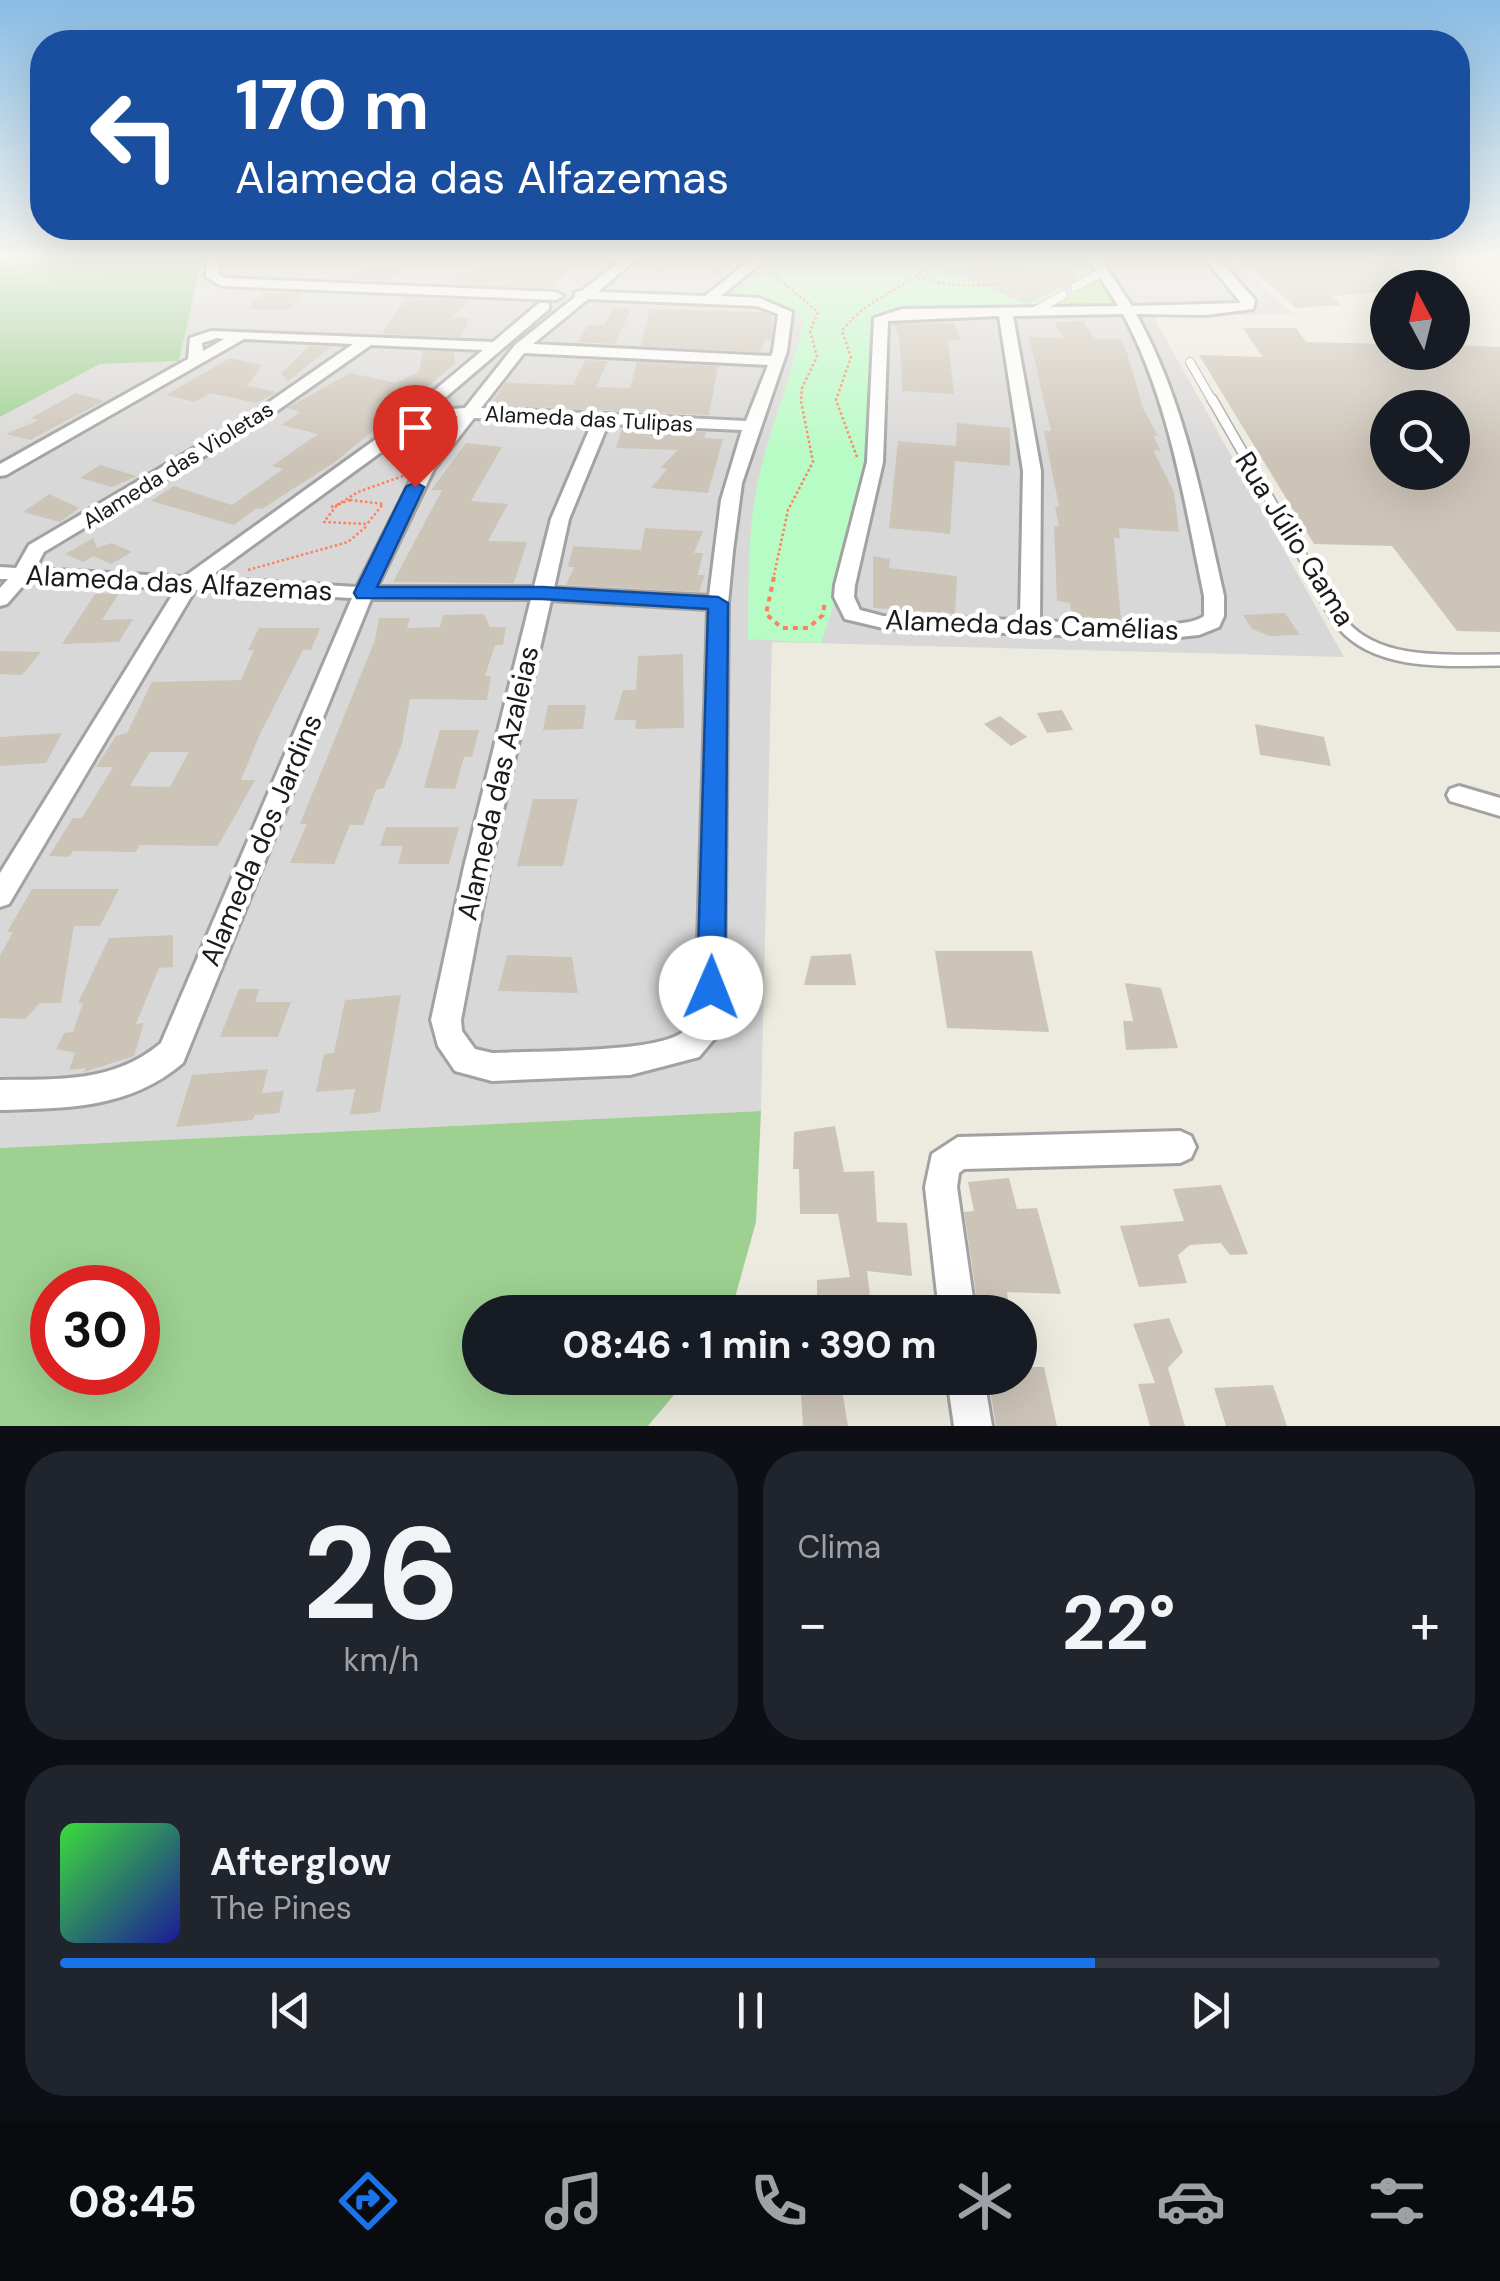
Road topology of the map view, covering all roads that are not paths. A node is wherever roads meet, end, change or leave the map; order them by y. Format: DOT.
graph roads {
  1 [pos="522,325"];
  2 [pos="547,325"];
  3 [pos="785,325"];
  4 [pos="879,325"];
  5 [pos="1007,325"];
  6 [pos="1133,325"];
  7 [pos="369,340"];
  8 [pos="497,346"];
  9 [pos="520,348"];
  10 [pos="774,362"];
  11 [pos="1190,362"];
  12 [pos="424,408"];
  13 [pos="466,413"];
  14 [pos="602,420"];
  15 [pos="754,426"];
  16 [pos="0,471"];
  17 [pos="0,573"];
  18 [pos="23,574"];
  19 [pos="189,583"];
  20 [pos="364,593"];
  21 [pos="542,593"];
  22 [pos="0,600"];
  23 [pos="718,603"];
  24 [pos="1030,627"];
  25 [pos="1500,660"];
  26 [pos="1459,794"];
  27 [pos="1500,807"];
  28 [pos="0,896"];
  29 [pos="0,1095"];
  30 [pos="1180,1147"];
  31 [pos="956,1295"];
  32 [pos="968,1395"];
  33 [pos="973,1426"];
  1 -- 8 [label="street"];
  2 -- 9 [label="street, Alameda dos Jardins"];
  3 -- 10 [label="street"];
  4 -- 24 [label="street, Alameda das Camélias"];
  5 -- 24 [label="street"];
  6 -- 24 [label="street, Alameda das Camélias"];
  7 -- 8 [label="street"];
  7 -- 16 [label="street"];
  7 -- 18 [label="street, Alameda das Violetas"];
  8 -- 12 [label="street"];
  9 -- 10 [label="street"];
  9 -- 13 [label="street, Alameda dos Jardins"];
  10 -- 15 [label="street"];
  11 -- 25 [label="lane, Rua Júlio Gama"];
  12 -- 13 [label="street, Alameda das Tulipas"];
  12 -- 19 [label="street"];
  13 -- 14 [label="street, Alameda das Tulipas"];
  13 -- 20 [label="street, Alameda dos Jardins"];
  14 -- 15 [label="street, Alameda das Tulipas"];
  14 -- 21 [label="street, Alameda das Azaleias"];
  15 -- 23 [label="street"];
  17 -- 18 [label="street, Alameda das Alfazemas"];
  18 -- 19 [label="street, Alameda das Alfazemas"];
  18 -- 22 [label="street, Alameda das Violetas"];
  19 -- 20 [label="street, Alameda das Alfazemas"];
  19 -- 28 [label="street"];
  20 -- 21 [label="street, Alameda das Alfazemas"];
  20 -- 29 [label="street, Alameda dos Jardins"];
  21 -- 23 [label="street, Alameda das Alfazemas"];
  21 -- 23 [label="street, Alameda das Azaleias"];
  26 -- 27 [label="street"];
  30 -- 31 [label="street"];
  32 -- 33 [label="street"];
}
